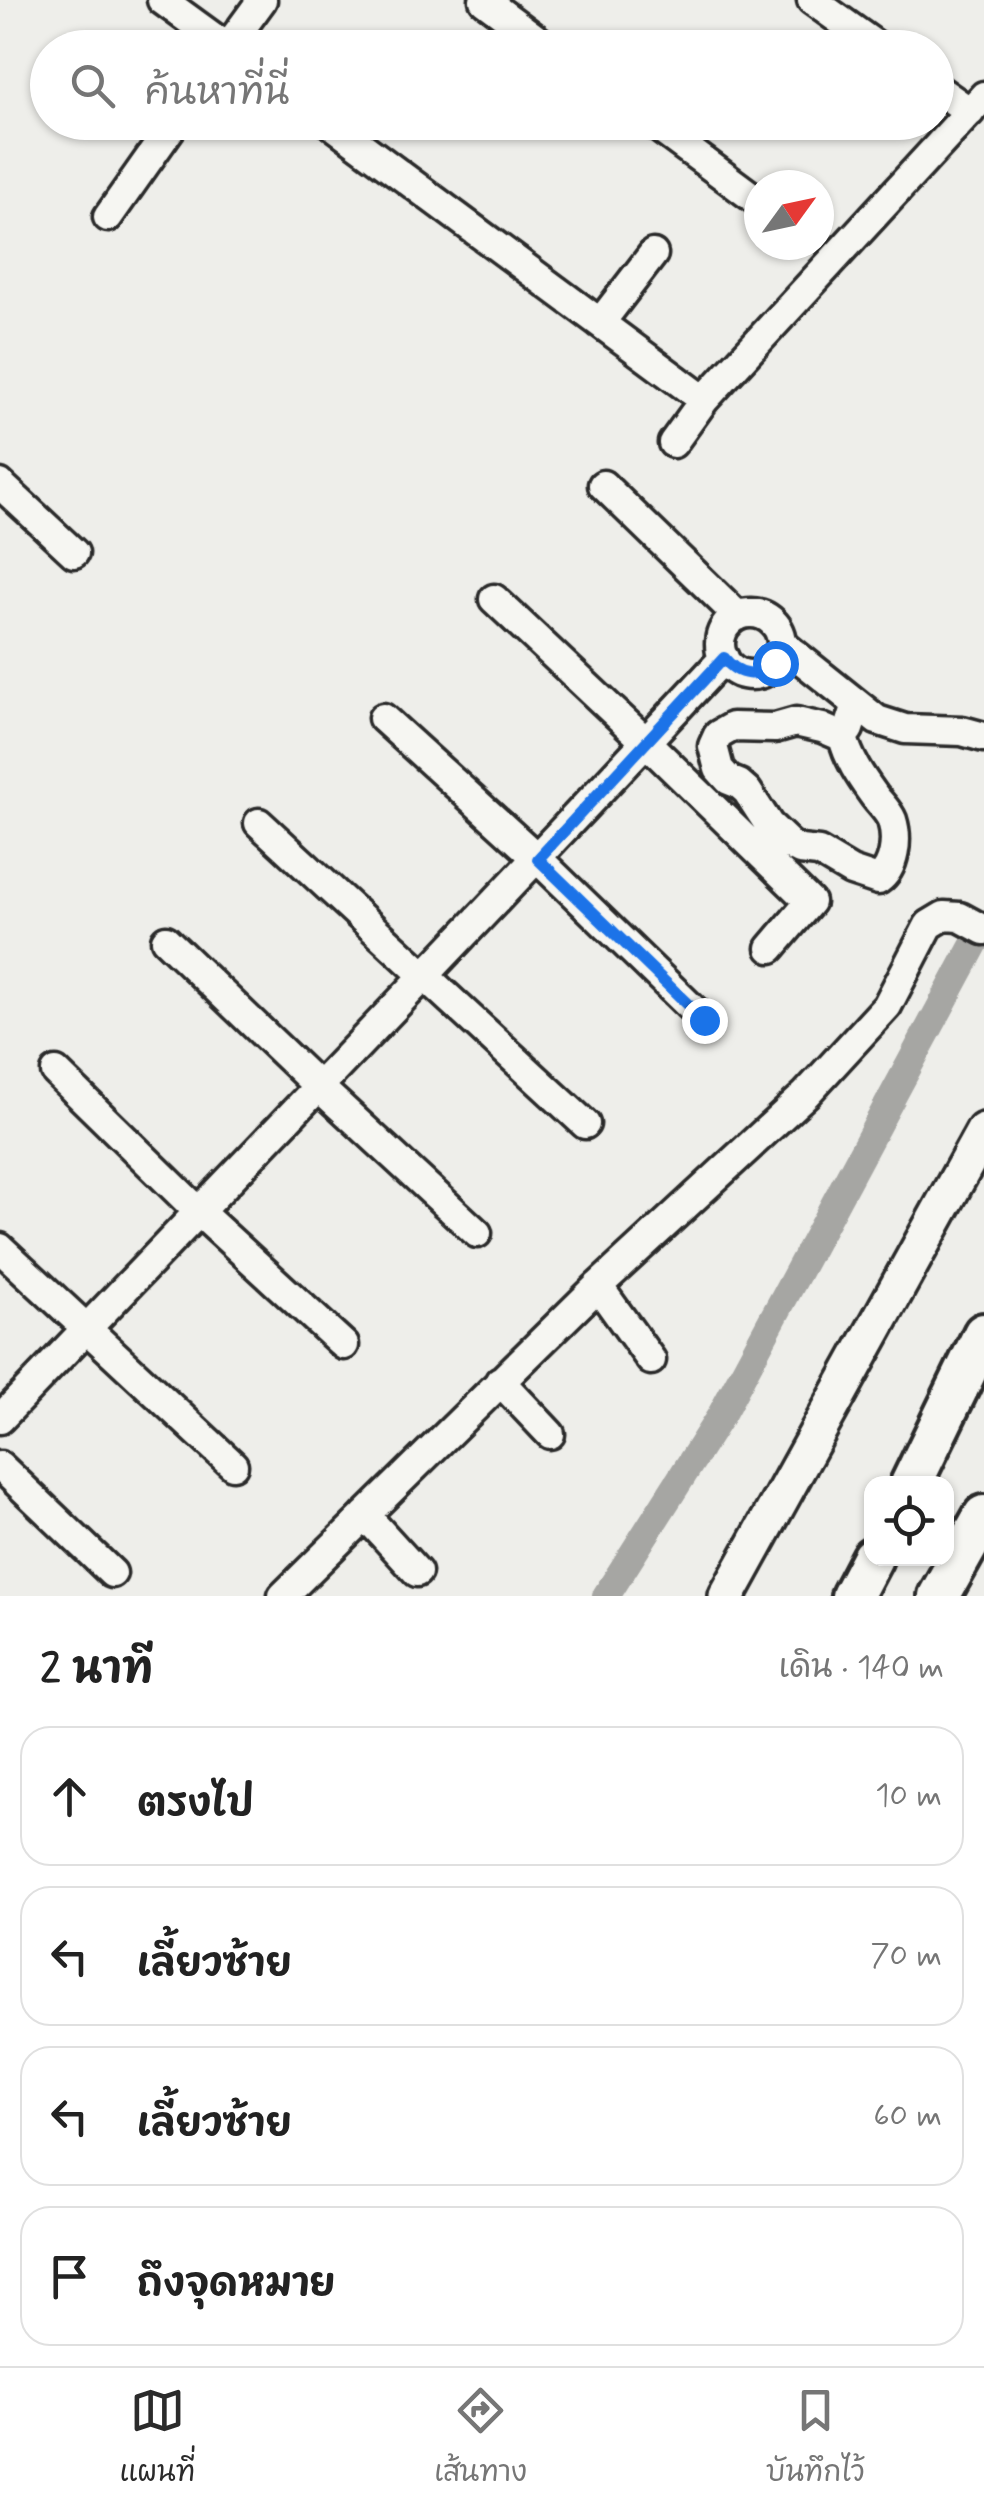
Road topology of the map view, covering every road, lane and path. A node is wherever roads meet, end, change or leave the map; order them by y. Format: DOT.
graph roads {
  1 [pos="162,0"];
  2 [pos="262,0"];
  3 [pos="484,0"];
  4 [pos="812,0"];
  5 [pos="203,30"];
  6 [pos="240,30"];
  7 [pos="519,30"];
  8 [pos="854,30"];
  9 [pos="977,104"];
  10 [pos="954,126"];
  11 [pos="161,140"];
  12 [pos="353,140"];
  13 [pos="675,140"];
  14 [pos="940,140"];
  15 [pos="744,191"];
  16 [pos="108,217"];
  17 [pos="834,243"];
  18 [pos="653,254"];
  19 [pos="819,260"];
  20 [pos="600,323"];
  21 [pos="704,400"];
  22 [pos="673,443"];
  23 [pos="0,484"];
  24 [pos="603,485"];
  25 [pos="74,553"];
  26 [pos="494,599"];
  27 [pos="738,616"];
  28 [pos="782,644"];
  29 [pos="724,658"];
  30 [pos="857,704"];
  31 [pos="384,718"];
  32 [pos="843,737"];
  33 [pos="984,737"];
  34 [pos="646,742"];
  35 [pos="259,823"];
  36 [pos="538,859"];
  37 [pos="972,924"];
  38 [pos="166,940"];
  39 [pos="771,948"];
  40 [pos="422,976"];
  41 [pos="704,1020"];
  42 [pos="56,1072"];
  43 [pos="318,1086"];
  44 [pos="585,1124"];
  45 [pos="984,1132"];
  46 [pos="198,1211"];
  47 [pos="477,1233"];
  48 [pos="0,1248"];
  49 [pos="598,1286"];
  50 [pos="87,1328"];
  51 [pos="984,1334"];
  52 [pos="344,1345"];
  53 [pos="651,1360"];
  54 [pos="500,1381"];
  55 [pos="0,1419"];
  56 [pos="550,1434"];
  57 [pos="233,1465"];
  58 [pos="0,1466"];
  59 [pos="915,1476"];
  60 [pos="365,1516"];
  61 [pos="984,1516"];
  62 [pos="868,1566"];
  63 [pos="417,1572"];
  64 [pos="112,1573"];
  65 [pos="300,1590"];
  66 [pos="728,1596"];
  67 [pos="852,1596"];
  68 [pos="939,1596"];
  1 -- 5 [label="street"];
  2 -- 6 [label="street"];
  3 -- 7 [label="street"];
  4 -- 8 [label="street"];
  9 -- 10 [label="street"];
  11 -- 16 [label="street"];
  12 -- 20 [label="street"];
  13 -- 15 [label="street"];
  14 -- 17 [label="street"];
  18 -- 20 [label="street"];
  19 -- 21 [label="street"];
  20 -- 21 [label="street"];
  21 -- 22 [label="street"];
  23 -- 25 [label="street"];
  24 -- 27 [label="street"];
  26 -- 34 [label="street"];
  27 -- 28 [label="street"];
  27 -- 29 [label="street"];
  28 -- 29 [label="street"];
  28 -- 30 [label="street"];
  29 -- 34 [label="street"];
  30 -- 32 [label="street"];
  30 -- 33 [label="street"];
  31 -- 36 [label="street"];
  32 -- 32 [label="street"];
  34 -- 36 [label="street"];
  34 -- 39 [label="street"];
  35 -- 40 [label="street"];
  36 -- 40 [label="street"];
  36 -- 41 [label="street"];
  37 -- 49 [label="street"];
  38 -- 43 [label="street"];
  40 -- 43 [label="street"];
  40 -- 44 [label="street"];
  42 -- 46 [label="street"];
  43 -- 46 [label="street"];
  43 -- 47 [label="street"];
  45 -- 66 [label="main road"];
  46 -- 50 [label="street"];
  46 -- 52 [label="street"];
  48 -- 50 [label="street"];
  49 -- 53 [label="street"];
  49 -- 54 [label="street"];
  50 -- 55 [label="street"];
  50 -- 57 [label="street"];
  51 -- 59 [label="highway"];
  54 -- 56 [label="street"];
  54 -- 60 [label="street"];
  58 -- 64 [label="street"];
  60 -- 63 [label="street"];
  60 -- 65 [label="street"];
  61 -- 68 [label="highway"];
  62 -- 67 [label="highway"];
}
